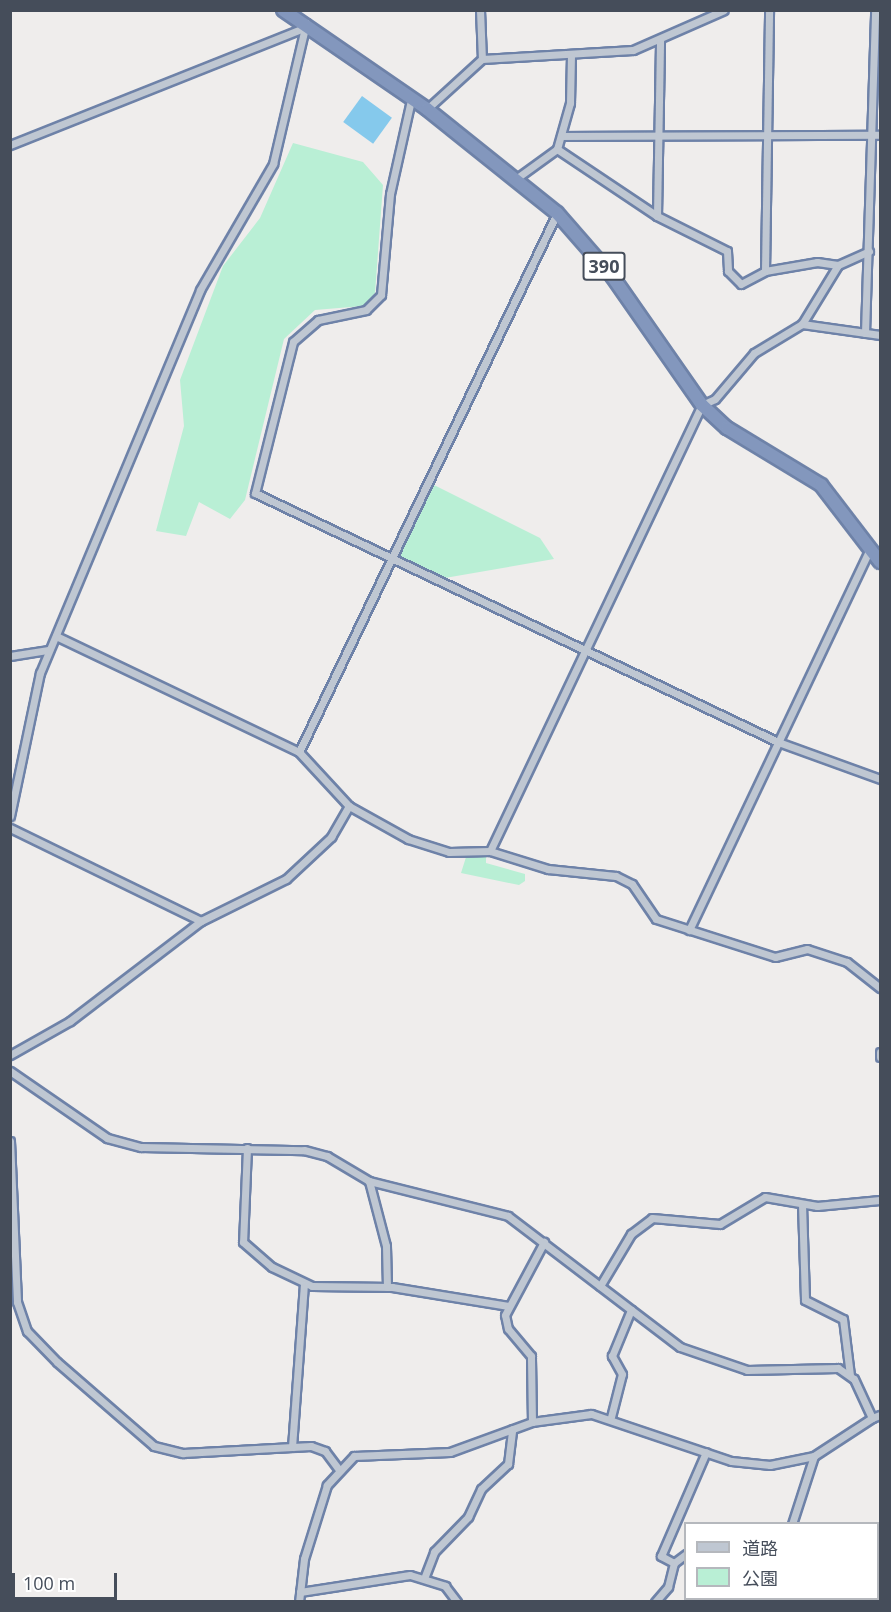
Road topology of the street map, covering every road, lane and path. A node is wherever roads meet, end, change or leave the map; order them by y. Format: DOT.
graph roads {
  1 [pos="480,10"];
  2 [pos="724,10"];
  3 [pos="769,10"];
  4 [pos="874,10"];
  5 [pos="287,12"];
  6 [pos="306,23"];
  7 [pos="660,41"];
  8 [pos="571,54"];
  9 [pos="482,59"];
  10 [pos="411,100"];
  11 [pos="427,109"];
  12 [pos="657,134"];
  13 [pos="766,134"];
  14 [pos="877,135"];
  15 [pos="561,136"];
  16 [pos="10,145"];
  17 [pos="557,149"];
  18 [pos="517,178"];
  19 [pos="557,213"];
  20 [pos="657,216"];
  21 [pos="869,251"];
  22 [pos="838,265"];
  23 [pos="765,271"];
  24 [pos="802,324"];
  25 [pos="865,333"];
  26 [pos="880,335"];
  27 [pos="702,405"];
  28 [pos="870,548"];
  29 [pos="392,559"];
  30 [pos="880,562"];
  31 [pos="56,636"];
  32 [pos="50,650"];
  33 [pos="586,651"];
  34 [pos="10,656"];
  35 [pos="778,742"];
  36 [pos="299,752"];
  37 [pos="880,778"];
  38 [pos="349,806"];
  39 [pos="11,811"];
  40 [pos="10,816"];
  41 [pos="10,828"];
  42 [pos="490,851"];
  43 [pos="201,921"];
  44 [pos="689,930"];
  45 [pos="880,988"];
  46 [pos="880,1052"];
  47 [pos="10,1055"];
  48 [pos="880,1057"];
  49 [pos="10,1071"];
  50 [pos="10,1141"];
  51 [pos="247,1148"];
  52 [pos="369,1182"];
  53 [pos="880,1200"];
  54 [pos="802,1204"];
  55 [pos="544,1242"];
  56 [pos="304,1284"];
  57 [pos="600,1286"];
  58 [pos="387,1287"];
  59 [pos="508,1306"];
  60 [pos="631,1310"];
  61 [pos="850,1375"];
  62 [pos="880,1415"];
  63 [pos="611,1417"];
  64 [pos="872,1418"];
  65 [pos="532,1422"];
  66 [pos="512,1429"];
  67 [pos="292,1447"];
  68 [pos="706,1452"];
  69 [pos="814,1456"];
  70 [pos="338,1468"];
  71 [pos="793,1522"];
  72 [pos="684,1556"];
  73 [pos="674,1563"];
  74 [pos="425,1576"];
  75 [pos="300,1592"];
  76 [pos="299,1602"];
  77 [pos="457,1602"];
  78 [pos="655,1602"];
  1 -- 9 [label="street"];
  2 -- 7 [label="street"];
  3 -- 13 [label="street"];
  4 -- 14 [label="street"];
  5 -- 6 [label="highway, 390"];
  6 -- 10 [label="highway, 390"];
  6 -- 16 [label="street"];
  6 -- 31 [label="street"];
  7 -- 8 [label="street"];
  7 -- 12 [label="street"];
  8 -- 9 [label="street"];
  8 -- 15 [label="street"];
  9 -- 11 [label="street"];
  10 -- 11 [label="highway, 390"];
  10 -- 29 [label="street"];
  11 -- 18 [label="highway, 390"];
  12 -- 13 [label="street"];
  12 -- 15 [label="street"];
  12 -- 20 [label="street"];
  13 -- 14 [label="street"];
  13 -- 23 [label="street"];
  14 -- 21 [label="street"];
  15 -- 17 [label="street"];
  17 -- 18 [label="street"];
  17 -- 20 [label="street"];
  18 -- 19 [label="highway, 390"];
  19 -- 27 [label="highway, 390"];
  19 -- 29 [label="street"];
  20 -- 23 [label="street"];
  21 -- 22 [label="street"];
  21 -- 25 [label="street"];
  22 -- 23 [label="street"];
  22 -- 24 [label="street"];
  24 -- 25 [label="street"];
  24 -- 27 [label="street"];
  25 -- 26 [label="street"];
  27 -- 28 [label="highway, 390"];
  27 -- 33 [label="street"];
  28 -- 30 [label="highway, 390"];
  28 -- 35 [label="street"];
  29 -- 33 [label="street"];
  29 -- 36 [label="street"];
  31 -- 32 [label="street"];
  31 -- 36 [label="street"];
  32 -- 34 [label="street"];
  32 -- 39 [label="street"];
  33 -- 35 [label="street"];
  33 -- 42 [label="street"];
  35 -- 37 [label="street"];
  35 -- 44 [label="street"];
  36 -- 38 [label="street"];
  38 -- 42 [label="street"];
  38 -- 43 [label="street"];
  39 -- 40 [label="street"];
  41 -- 43 [label="street"];
  42 -- 44 [label="street"];
  43 -- 47 [label="street"];
  44 -- 45 [label="street"];
  46 -- 48 [label="street"];
  49 -- 51 [label="street"];
  50 -- 67 [label="street"];
  51 -- 52 [label="street"];
  51 -- 56 [label="street"];
  52 -- 55 [label="street"];
  52 -- 58 [label="street"];
  53 -- 54 [label="street"];
  54 -- 57 [label="street"];
  54 -- 61 [label="street"];
  55 -- 57 [label="street"];
  55 -- 59 [label="street"];
  56 -- 58 [label="street"];
  56 -- 67 [label="street"];
  57 -- 60 [label="street"];
  58 -- 59 [label="street"];
  59 -- 65 [label="street"];
  60 -- 61 [label="street"];
  60 -- 63 [label="street"];
  61 -- 64 [label="street"];
  62 -- 64 [label="street"];
  63 -- 65 [label="street"];
  63 -- 68 [label="street"];
  64 -- 69 [label="street"];
  65 -- 66 [label="street"];
  66 -- 70 [label="street"];
  66 -- 74 [label="street"];
  67 -- 70 [label="street"];
  68 -- 69 [label="street"];
  68 -- 73 [label="street"];
  69 -- 71 [label="street"];
  70 -- 75 [label="street"];
  72 -- 73 [label="street"];
  73 -- 78 [label="street"];
  74 -- 75 [label="street"];
  74 -- 77 [label="street"];
  75 -- 76 [label="street"];
}
